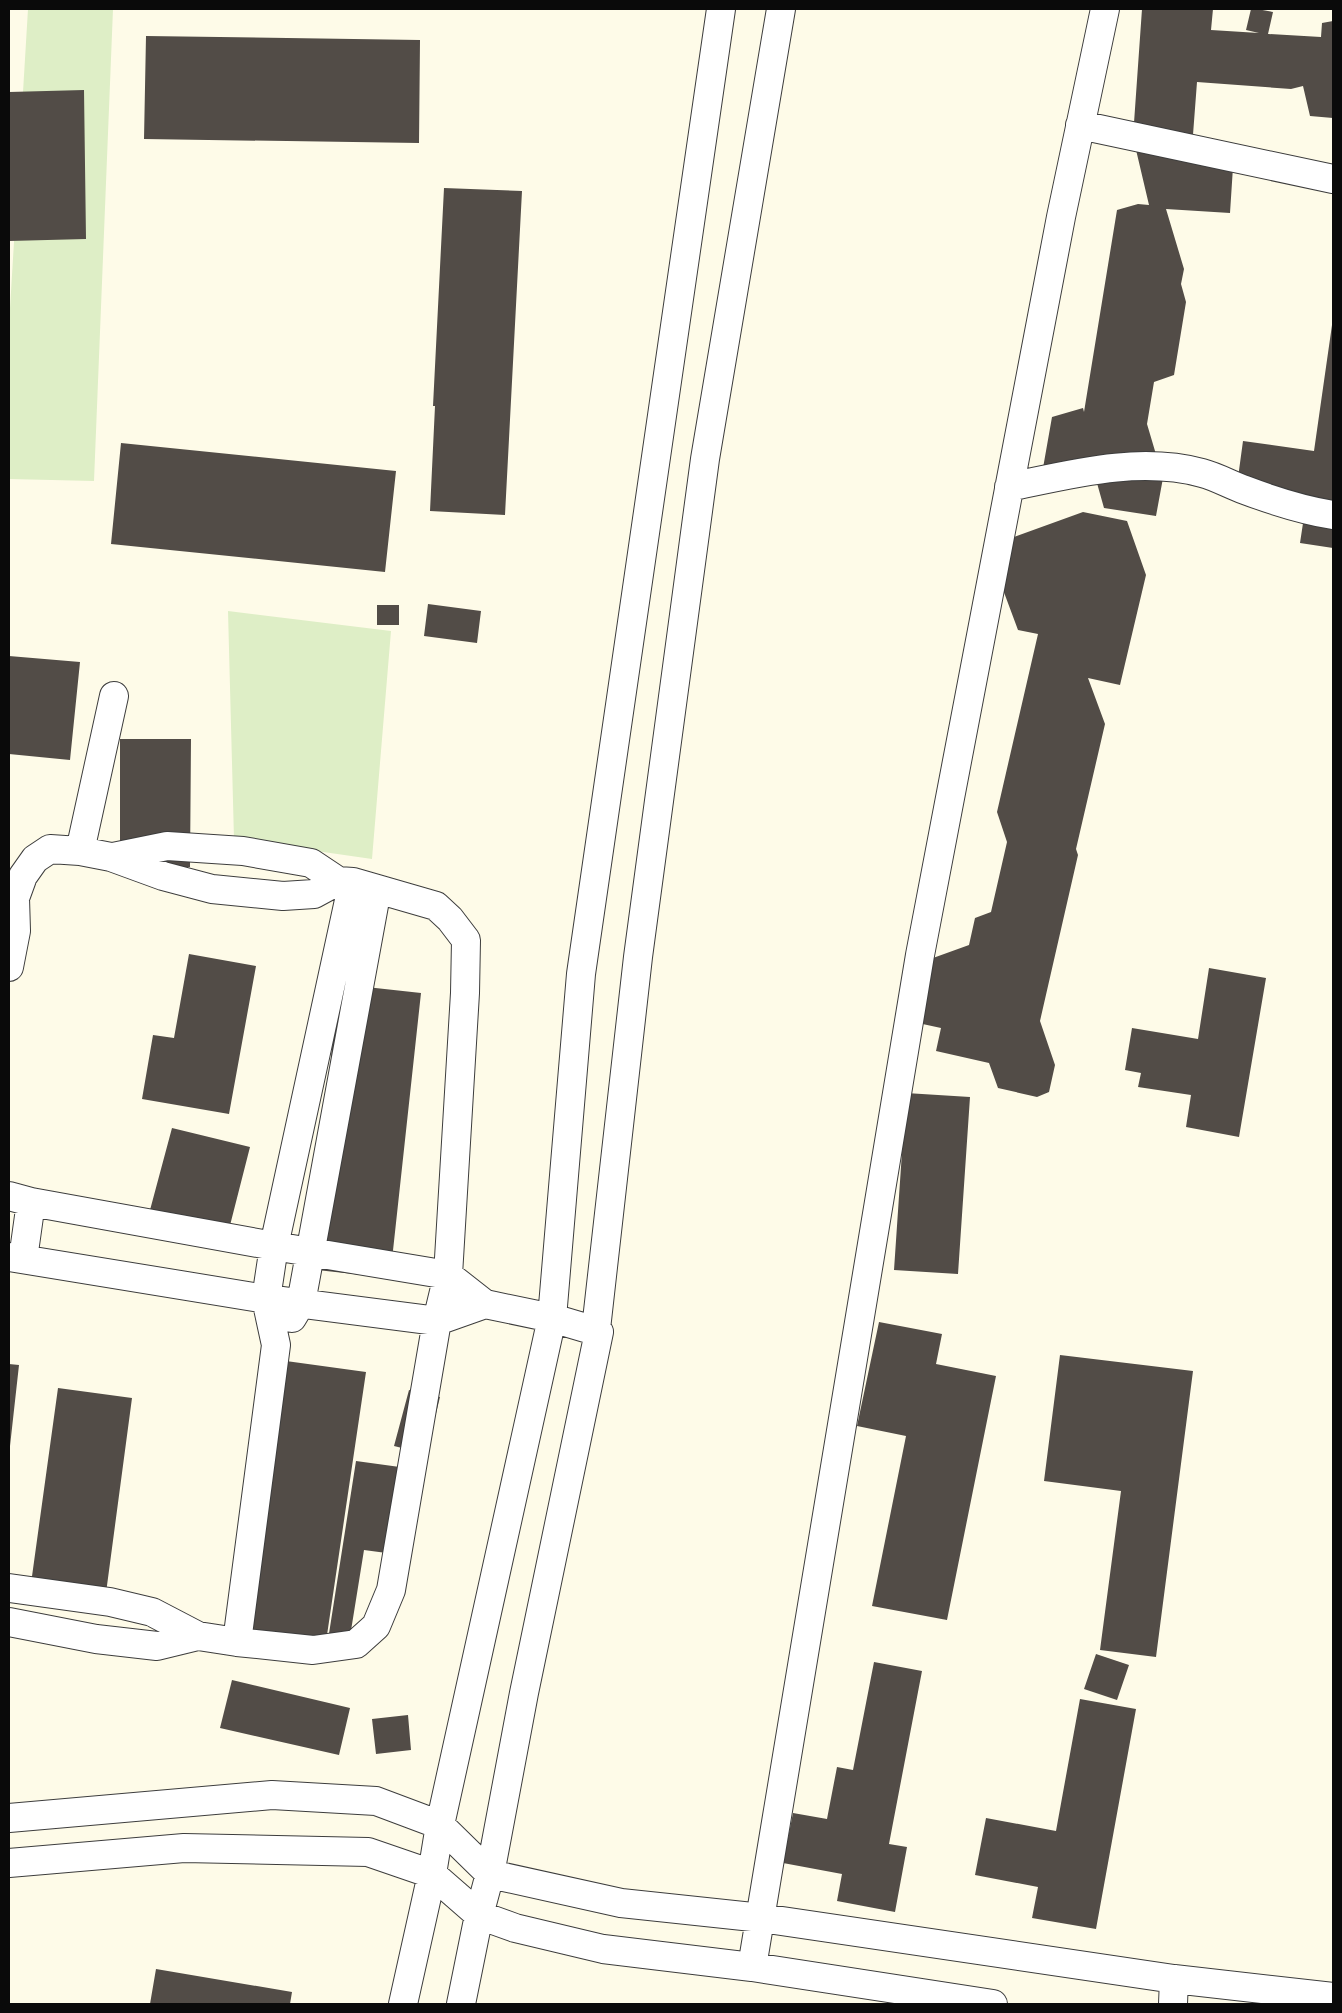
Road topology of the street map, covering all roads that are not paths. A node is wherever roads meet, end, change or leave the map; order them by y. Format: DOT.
graph roads {
  1 [pos="721,9"];
  2 [pos="780,9"];
  3 [pos="1105,9"];
  4 [pos="1080,125"];
  5 [pos="1333,179"];
  6 [pos="1009,487"];
  7 [pos="1333,515"];
  8 [pos="114,696"];
  9 [pos="80,851"];
  10 [pos="111,857"];
  11 [pos="356,884"];
  12 [pos="12,899"];
  13 [pos="9,967"];
  14 [pos="20,1199"];
  15 [pos="274,1246"];
  16 [pos="310,1252"];
  17 [pos="16,1258"];
  18 [pos="448,1275"];
  19 [pos="266,1298"];
  20 [pos="301,1303"];
  21 [pos="485,1304"];
  22 [pos="552,1318"];
  23 [pos="437,1321"];
  24 [pos="599,1332"];
  25 [pos="276,1345"];
  26 [pos="9,1588"];
  27 [pos="9,1622"];
  28 [pos="198,1636"];
  29 [pos="237,1642"];
  30 [pos="9,1818"];
  31 [pos="440,1825"];
  32 [pos="9,1862"];
  33 [pos="432,1874"];
  34 [pos="490,1874"];
  35 [pos="479,1915"];
  36 [pos="762,1918"];
  37 [pos="752,1967"];
  38 [pos="1173,1992"];
  39 [pos="1333,1997"];
  40 [pos="403,2004"];
  41 [pos="461,2004"];
  42 [pos="993,2004"];
  1 -- 22 [label="street"];
  2 -- 24 [label="street"];
  3 -- 4 [label="street"];
  4 -- 5 [label="street"];
  4 -- 6 [label="street"];
  6 -- 7 [label="street"];
  6 -- 36 [label="street"];
  8 -- 9 [label="street"];
  9 -- 10 [label="street"];
  9 -- 12 [label="street"];
  10 -- 11 [label="street"];
  10 -- 11 [label="street"];
  11 -- 15 [label="street"];
  11 -- 16 [label="street"];
  11 -- 18 [label="street"];
  12 -- 13 [label="street"];
  14 -- 15 [label="street"];
  14 -- 17 [label="street"];
  15 -- 16 [label="street"];
  15 -- 19 [label="street"];
  16 -- 18 [label="street"];
  16 -- 20 [label="street"];
  17 -- 19 [label="street"];
  18 -- 21 [label="street"];
  18 -- 23 [label="street"];
  19 -- 20 [label="street"];
  19 -- 25 [label="street"];
  20 -- 23 [label="street"];
  20 -- 25 [label="street"];
  21 -- 22 [label="street"];
  21 -- 23 [label="street"];
  22 -- 24 [label="street"];
  22 -- 31 [label="street"];
  23 -- 29 [label="street"];
  24 -- 34 [label="street"];
  25 -- 29 [label="street"];
  26 -- 28 [label="street"];
  27 -- 28 [label="street"];
  28 -- 29 [label="street"];
  30 -- 31 [label="street"];
  31 -- 33 [label="street"];
  31 -- 34 [label="street"];
  32 -- 33 [label="street"];
  33 -- 35 [label="street"];
  33 -- 40 [label="street"];
  34 -- 35 [label="street"];
  34 -- 36 [label="street"];
  35 -- 37 [label="street"];
  35 -- 41 [label="street"];
  36 -- 37 [label="street"];
  36 -- 38 [label="street"];
  37 -- 42 [label="street"];
  38 -- 39 [label="street"];
}
